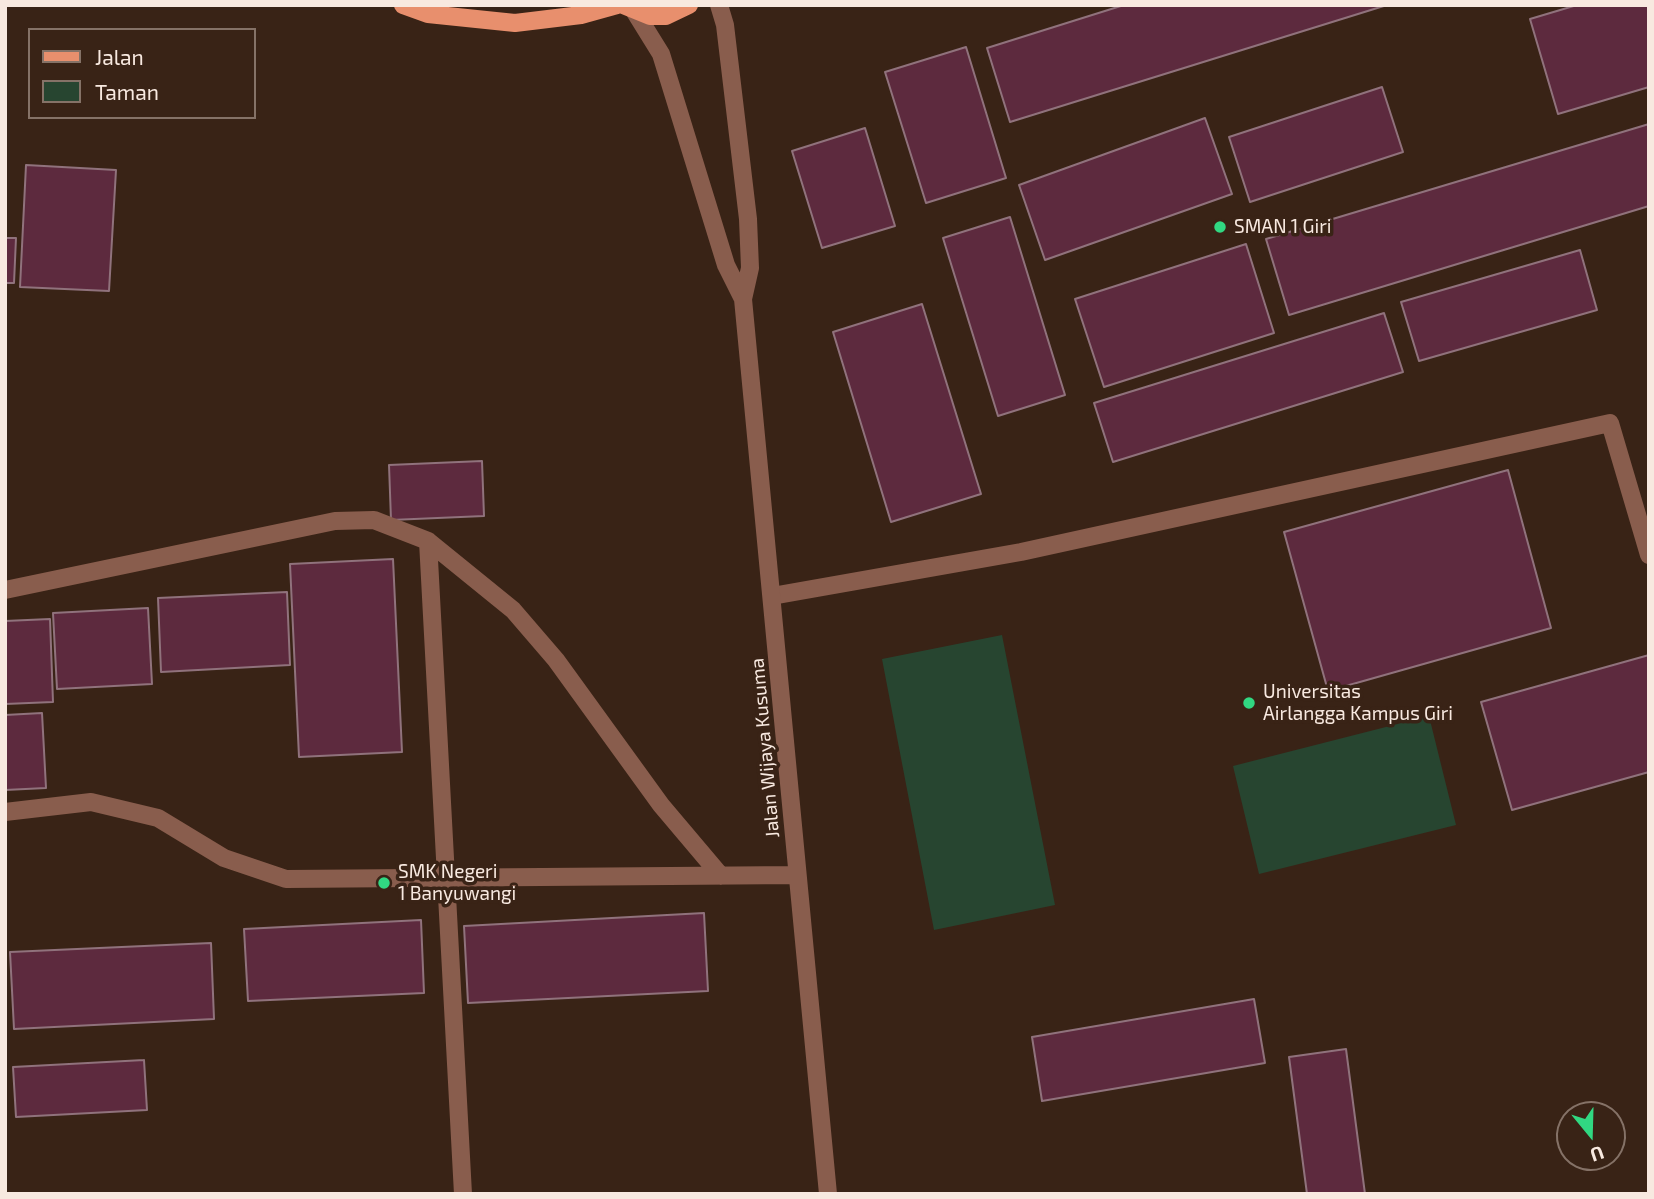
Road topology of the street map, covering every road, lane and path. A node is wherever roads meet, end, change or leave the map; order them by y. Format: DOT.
graph roads {
  1 [pos="402,5"];
  2 [pos="617,5"];
  3 [pos="689,5"];
  4 [pos="719,5"];
  5 [pos="629,9"];
  6 [pos="743,299"];
  7 [pos="428,541"];
  8 [pos="1649,555"];
  9 [pos="5,590"];
  10 [pos="772,596"];
  11 [pos="5,812"];
  12 [pos="797,875"];
  13 [pos="721,876"];
  14 [pos="444,878"];
  15 [pos="463,1194"];
  16 [pos="828,1194"];
  1 -- 2 [label="main road"];
  3 -- 5 [label="main road"];
  4 -- 6 [label="street"];
  5 -- 6 [label="street"];
  6 -- 10 [label="street, Jalan Wijaya Kusuma"];
  7 -- 9 [label="street"];
  7 -- 13 [label="street"];
  7 -- 14 [label="street"];
  8 -- 10 [label="street"];
  10 -- 12 [label="street, Jalan Wijaya Kusuma"];
  11 -- 14 [label="street"];
  12 -- 13 [label="street"];
  12 -- 16 [label="street, Jalan Wijaya Kusuma"];
  13 -- 14 [label="street"];
  14 -- 15 [label="street"];
}
